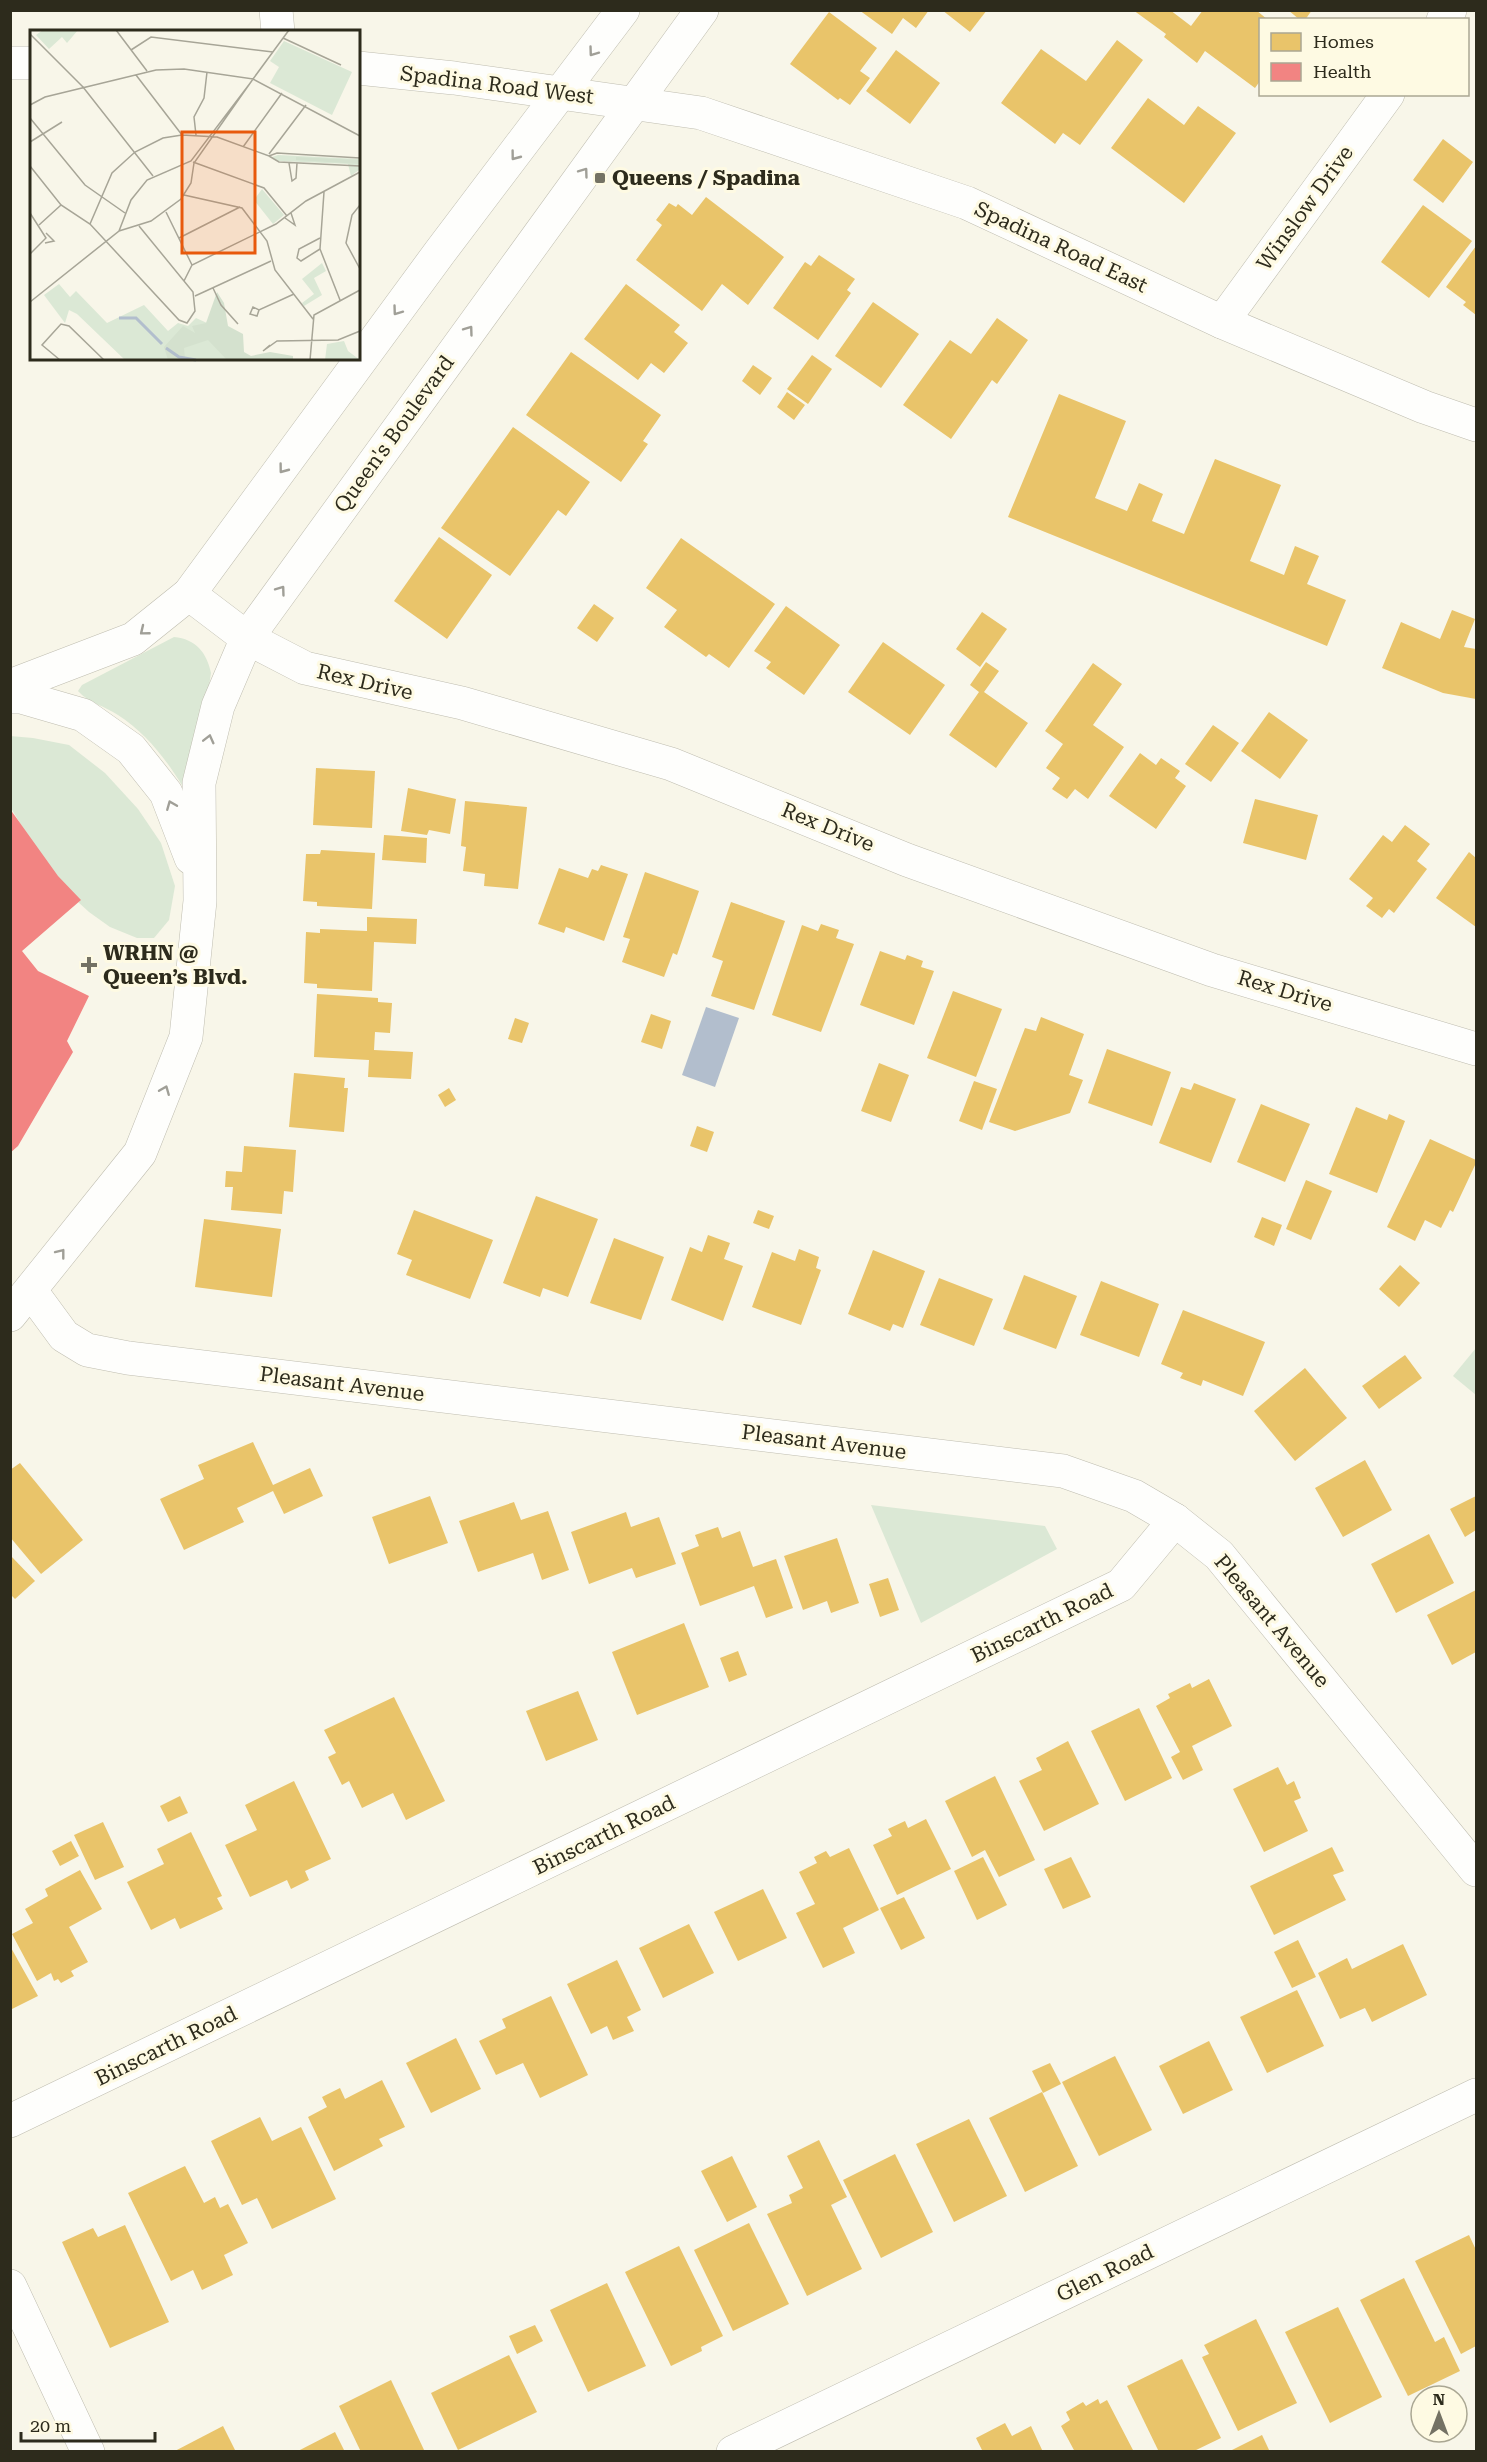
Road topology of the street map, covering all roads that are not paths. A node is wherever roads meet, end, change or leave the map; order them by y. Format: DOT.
graph roads {
  1 [pos="276,10"];
  2 [pos="623,10"];
  3 [pos="702,10"];
  4 [pos="278,30"];
  5 [pos="10,63"];
  6 [pos="30,63"];
  7 [pos="360,68"];
  8 [pos="563,93"];
  9 [pos="1387,96"];
  10 [pos="634,102"];
  11 [pos="1222,322"];
  12 [pos="1476,425"];
  13 [pos="189,594"];
  14 [pos="247,638"];
  15 [pos="10,686"];
  16 [pos="10,697"];
  17 [pos="200,901"];
  18 [pos="1476,1049"];
  19 [pos="21,1303"];
  20 [pos="1175,1520"];
  21 [pos="1476,1870"];
  22 [pos="1476,2095"];
  23 [pos="10,2121"];
  24 [pos="10,2286"];
  25 [pos="88,2451"];
  26 [pos="733,2451"];
  1 -- 4 [label="street"];
  2 -- 8 [label="street, one-way"];
  3 -- 10 [label="street, Queen's Boulevard"];
  5 -- 6 [label="street"];
  7 -- 8 [label="street, Spadina Road West"];
  8 -- 10 [label="street, Spadina Road West"];
  8 -- 13 [label="street, one-way"];
  9 -- 11 [label="street, Winslow Drive"];
  10 -- 11 [label="street, Spadina Road East"];
  14 -- 10 [label="street, Queen's Boulevard, one-way"];
  11 -- 12 [label="street, Spadina Road East"];
  13 -- 14 [label="street, Rex Drive"];
  13 -- 15 [label="street, one-way"];
  17 -- 14 [label="street, Queen's Boulevard, one-way"];
  14 -- 18 [label="street, Rex Drive"];
  17 -- 16 [label="street, Queen's Boulevard, one-way"];
  19 -- 17 [label="street, Queen's Boulevard, one-way"];
  19 -- 20 [label="street, Pleasant Avenue"];
  20 -- 21 [label="street, Pleasant Avenue"];
  20 -- 23 [label="street, Binscarth Road"];
  22 -- 26 [label="street, Glen Road"];
  24 -- 25 [label="street"];
}
